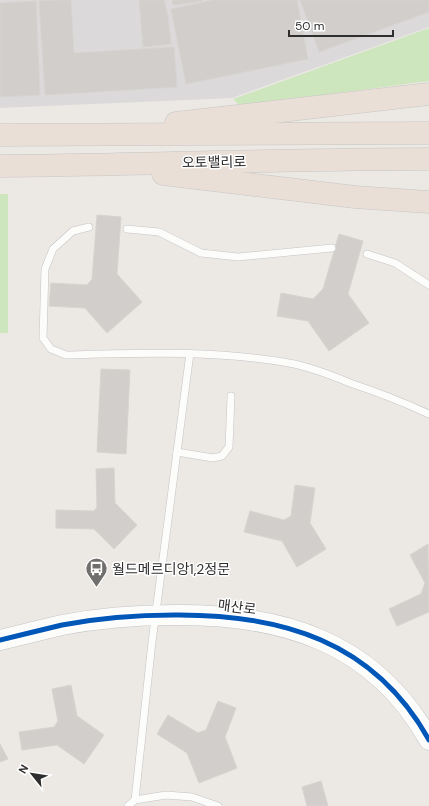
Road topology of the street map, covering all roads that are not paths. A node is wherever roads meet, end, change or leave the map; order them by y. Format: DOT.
graph roads {
  1 [pos="429,94"];
  2 [pos="429,133"];
  3 [pos="0,135"];
  4 [pos="94,135"];
  5 [pos="429,159"];
  6 [pos="92,165"];
  7 [pos="0,166"];
  8 [pos="429,202"];
  9 [pos="89,227"];
  10 [pos="127,229"];
  11 [pos="332,248"];
  12 [pos="367,254"];
  13 [pos="429,285"];
  14 [pos="190,353"];
  15 [pos="231,396"];
  16 [pos="429,414"];
  17 [pos="177,452"];
  18 [pos="155,615"];
  19 [pos="0,640"];
  20 [pos="429,740"];
  21 [pos="135,800"];
  22 [pos="128,806"];
  23 [pos="218,806"];
  1 -- 4 [label="highway"];
  2 -- 4 [label="highway, 오토밸리로"];
  3 -- 4 [label="highway, 오토밸리로"];
  5 -- 6 [label="highway, 오토밸리로"];
  6 -- 7 [label="highway, 오토밸리로"];
  6 -- 8 [label="highway"];
  9 -- 14 [label="lane"];
  10 -- 11 [label="lane"];
  12 -- 13 [label="lane"];
  14 -- 16 [label="lane"];
  14 -- 17 [label="lane"];
  15 -- 17 [label="lane"];
  17 -- 18 [label="lane"];
  18 -- 19 [label="street, 매산로"];
  18 -- 20 [label="street, 매산로"];
  18 -- 21 [label="lane"];
  21 -- 22 [label="lane"];
  21 -- 23 [label="lane"];
}
